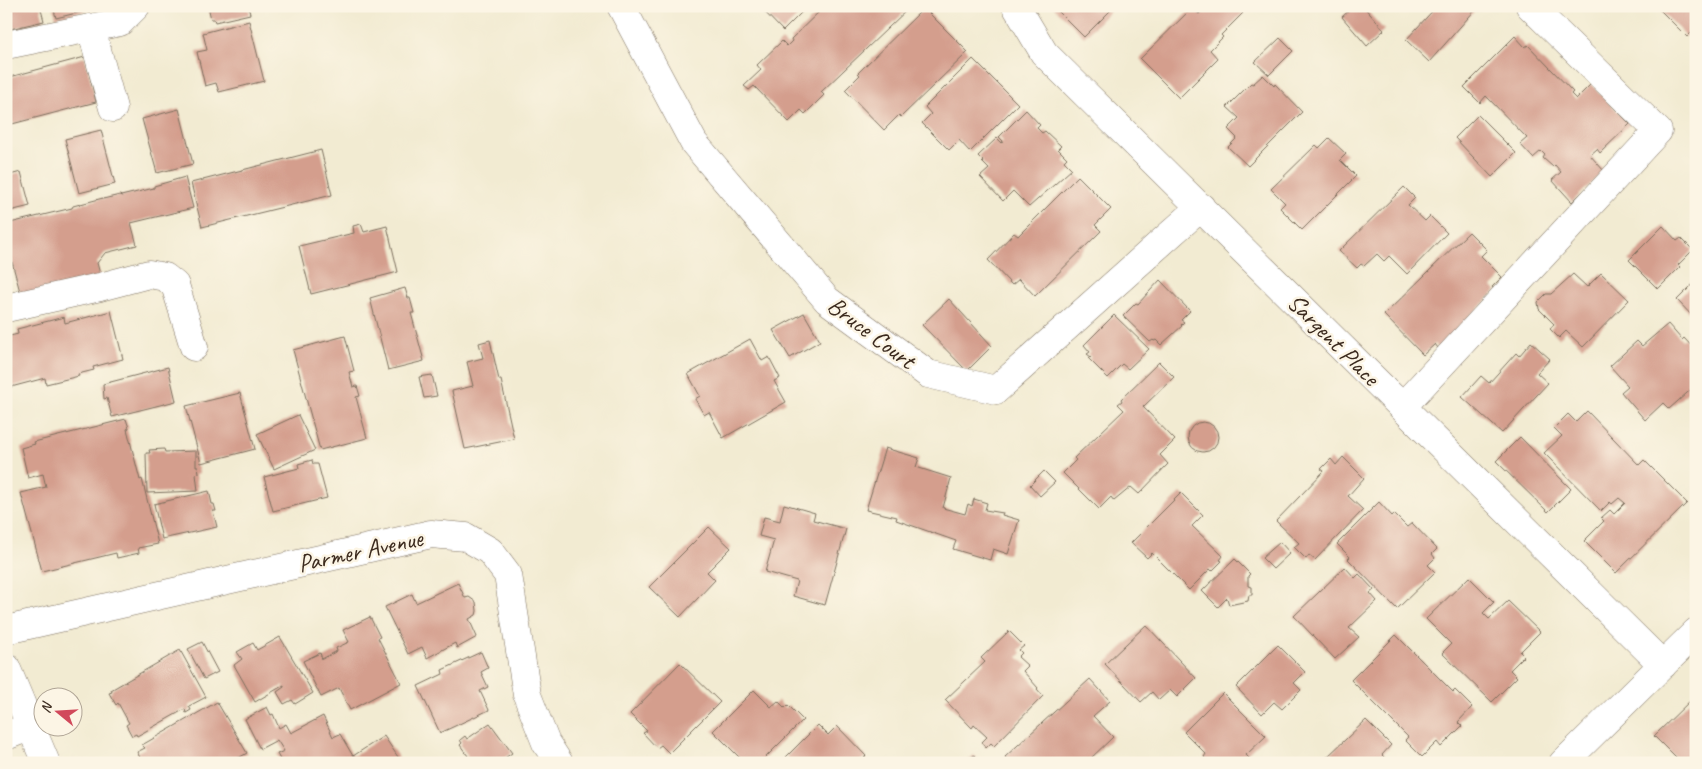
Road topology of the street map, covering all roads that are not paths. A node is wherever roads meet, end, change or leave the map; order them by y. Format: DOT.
graph roads {
  1 [pos="136,6"];
  2 [pos="621,6"];
  3 [pos="1016,6"];
  4 [pos="1530,6"];
  5 [pos="91,28"];
  6 [pos="6,45"];
  7 [pos="113,108"];
  8 [pos="1201,207"];
  9 [pos="6,308"];
  10 [pos="194,346"];
  11 [pos="1402,407"];
  12 [pos="6,630"];
  13 [pos="1696,632"];
  14 [pos="1663,665"];
  15 [pos="6,667"];
  16 [pos="18,731"];
  17 [pos="46,763"];
  18 [pos="559,763"];
  19 [pos="1563,763"];
  1 -- 5 [label="street"];
  2 -- 8 [label="street, Bruce Court"];
  3 -- 8 [label="street, Sargent Place"];
  4 -- 11 [label="street"];
  5 -- 6 [label="street"];
  5 -- 7 [label="street"];
  8 -- 11 [label="street, Sargent Place"];
  9 -- 10 [label="street"];
  11 -- 14 [label="street, Sargent Place"];
  12 -- 18 [label="street, Parmer Avenue"];
  13 -- 14 [label="street"];
  14 -- 19 [label="street"];
  15 -- 16 [label="street"];
  16 -- 17 [label="street"];
}
